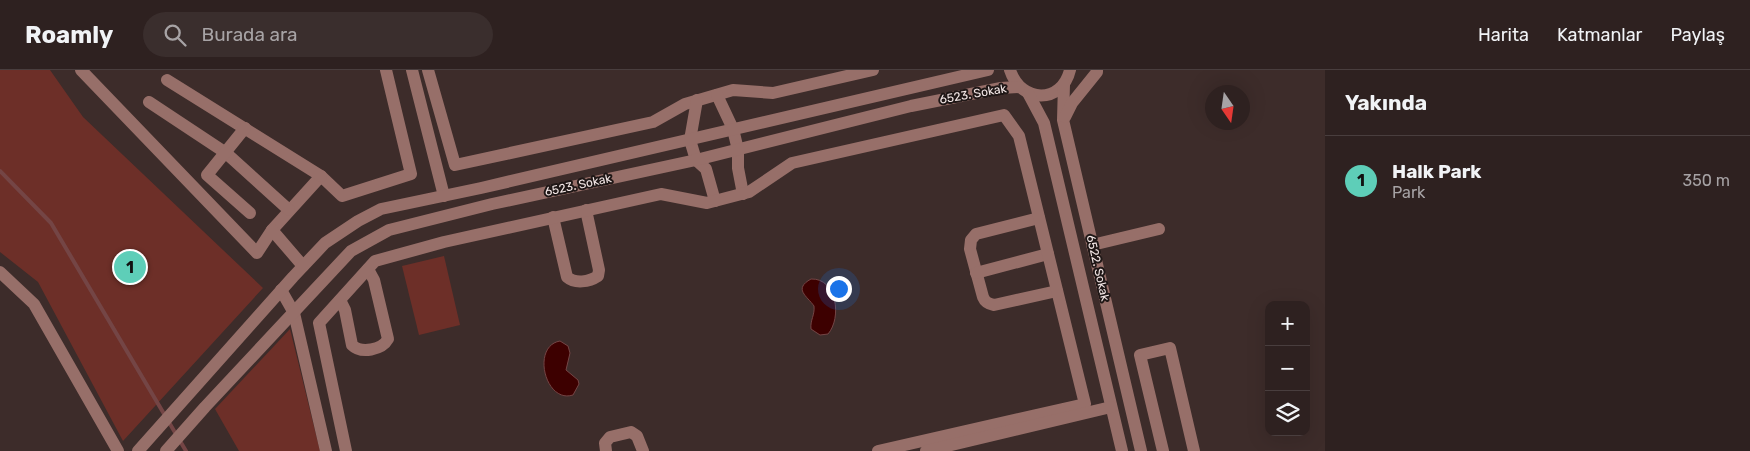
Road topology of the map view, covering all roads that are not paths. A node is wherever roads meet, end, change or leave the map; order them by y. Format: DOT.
graph roads {
  1 [pos="82,70"];
  2 [pos="386,70"];
  3 [pos="412,70"];
  4 [pos="428,70"];
  5 [pos="873,70"];
  6 [pos="988,70"];
  7 [pos="1010,70"];
  8 [pos="1070,70"];
  9 [pos="1097,70"];
  10 [pos="166,80"];
  11 [pos="1064,84"];
  12 [pos="1024,90"];
  13 [pos="717,94"];
  14 [pos="697,100"];
  15 [pos="149,102"];
  16 [pos="1063,120"];
  17 [pos="245,128"];
  18 [pos="733,129"];
  19 [pos="690,140"];
  20 [pos="738,150"];
  21 [pos="226,153"];
  22 [pos="696,160"];
  23 [pos="320,176"];
  24 [pos="743,194"];
  25 [pos="444,196"];
  26 [pos="714,201"];
  27 [pos="289,210"];
  28 [pos="586,210"];
  29 [pos="250,213"];
  30 [pos="553,217"];
  31 [pos="1039,218"];
  32 [pos="272,230"];
  33 [pos="1159,230"];
  34 [pos="1092,245"];
  35 [pos="1048,254"];
  36 [pos="303,266"];
  37 [pos="368,269"];
  38 [pos="976,273"];
  39 [pos="4,276"];
  40 [pos="0,290"];
  41 [pos="281,290"];
  42 [pos="1057,291"];
  43 [pos="340,300"];
  44 [pos="294,312"];
  45 [pos="1111,406"];
  46 [pos="167,450"];
  47 [pos="118,451"];
  48 [pos="138,451"];
  49 [pos="326,451"];
  50 [pos="346,451"];
  51 [pos="606,451"];
  52 [pos="643,451"];
  53 [pos="878,451"];
  54 [pos="926,451"];
  55 [pos="1122,451"];
  56 [pos="1141,451"];
  57 [pos="1162,451"];
  58 [pos="1194,451"];
  1 -- 32 [label="street"];
  2 -- 23 [label="street"];
  3 -- 25 [label="street"];
  4 -- 14 [label="street"];
  5 -- 13 [label="street"];
  6 -- 18 [label="street, 6523. Sokak"];
  7 -- 12 [label="street, 6522. Sokak"];
  8 -- 11 [label="street"];
  9 -- 16 [label="street"];
  10 -- 17 [label="street"];
  11 -- 12 [label="street, 6523. Sokak"];
  11 -- 16 [label="street, 6522. Sokak"];
  12 -- 20 [label="street, 6523. Sokak"];
  12 -- 45 [label="street, 6522. Sokak"];
  13 -- 14 [label="street"];
  13 -- 18 [label="street"];
  14 -- 19 [label="street"];
  15 -- 21 [label="street"];
  16 -- 34 [label="street, 6522. Sokak"];
  17 -- 21 [label="street"];
  17 -- 23 [label="street"];
  18 -- 19 [label="street, 6523. Sokak"];
  18 -- 20 [label="street"];
  19 -- 22 [label="street"];
  19 -- 25 [label="street, 6523. Sokak"];
  20 -- 22 [label="street, 6523. Sokak"];
  20 -- 24 [label="street"];
  21 -- 27 [label="street"];
  21 -- 29 [label="street"];
  22 -- 26 [label="street"];
  22 -- 44 [label="street, 6523. Sokak"];
  23 -- 27 [label="street"];
  24 -- 26 [label="street"];
  24 -- 31 [label="street"];
  25 -- 36 [label="street, 6523. Sokak"];
  26 -- 28 [label="street"];
  27 -- 32 [label="street"];
  28 -- 30 [label="street"];
  28 -- 30 [label="street"];
  30 -- 37 [label="street"];
  31 -- 35 [label="street"];
  31 -- 38 [label="street"];
  32 -- 36 [label="street"];
  33 -- 34 [label="street"];
  34 -- 56 [label="street, 6522. Sokak"];
  35 -- 38 [label="street"];
  35 -- 42 [label="street"];
  36 -- 41 [label="street, 6523. Sokak"];
  37 -- 43 [label="street"];
  37 -- 43 [label="street"];
  38 -- 42 [label="street"];
  39 -- 40 [label="street"];
  39 -- 47 [label="street"];
  41 -- 44 [label="street"];
  41 -- 48 [label="street, 6523. Sokak"];
  42 -- 53 [label="street"];
  43 -- 50 [label="street"];
  44 -- 46 [label="street, 6523. Sokak"];
  44 -- 49 [label="street"];
  45 -- 54 [label="street"];
  45 -- 55 [label="street, 6522. Sokak"];
  51 -- 52 [label="street"];
  57 -- 58 [label="street"];
}
